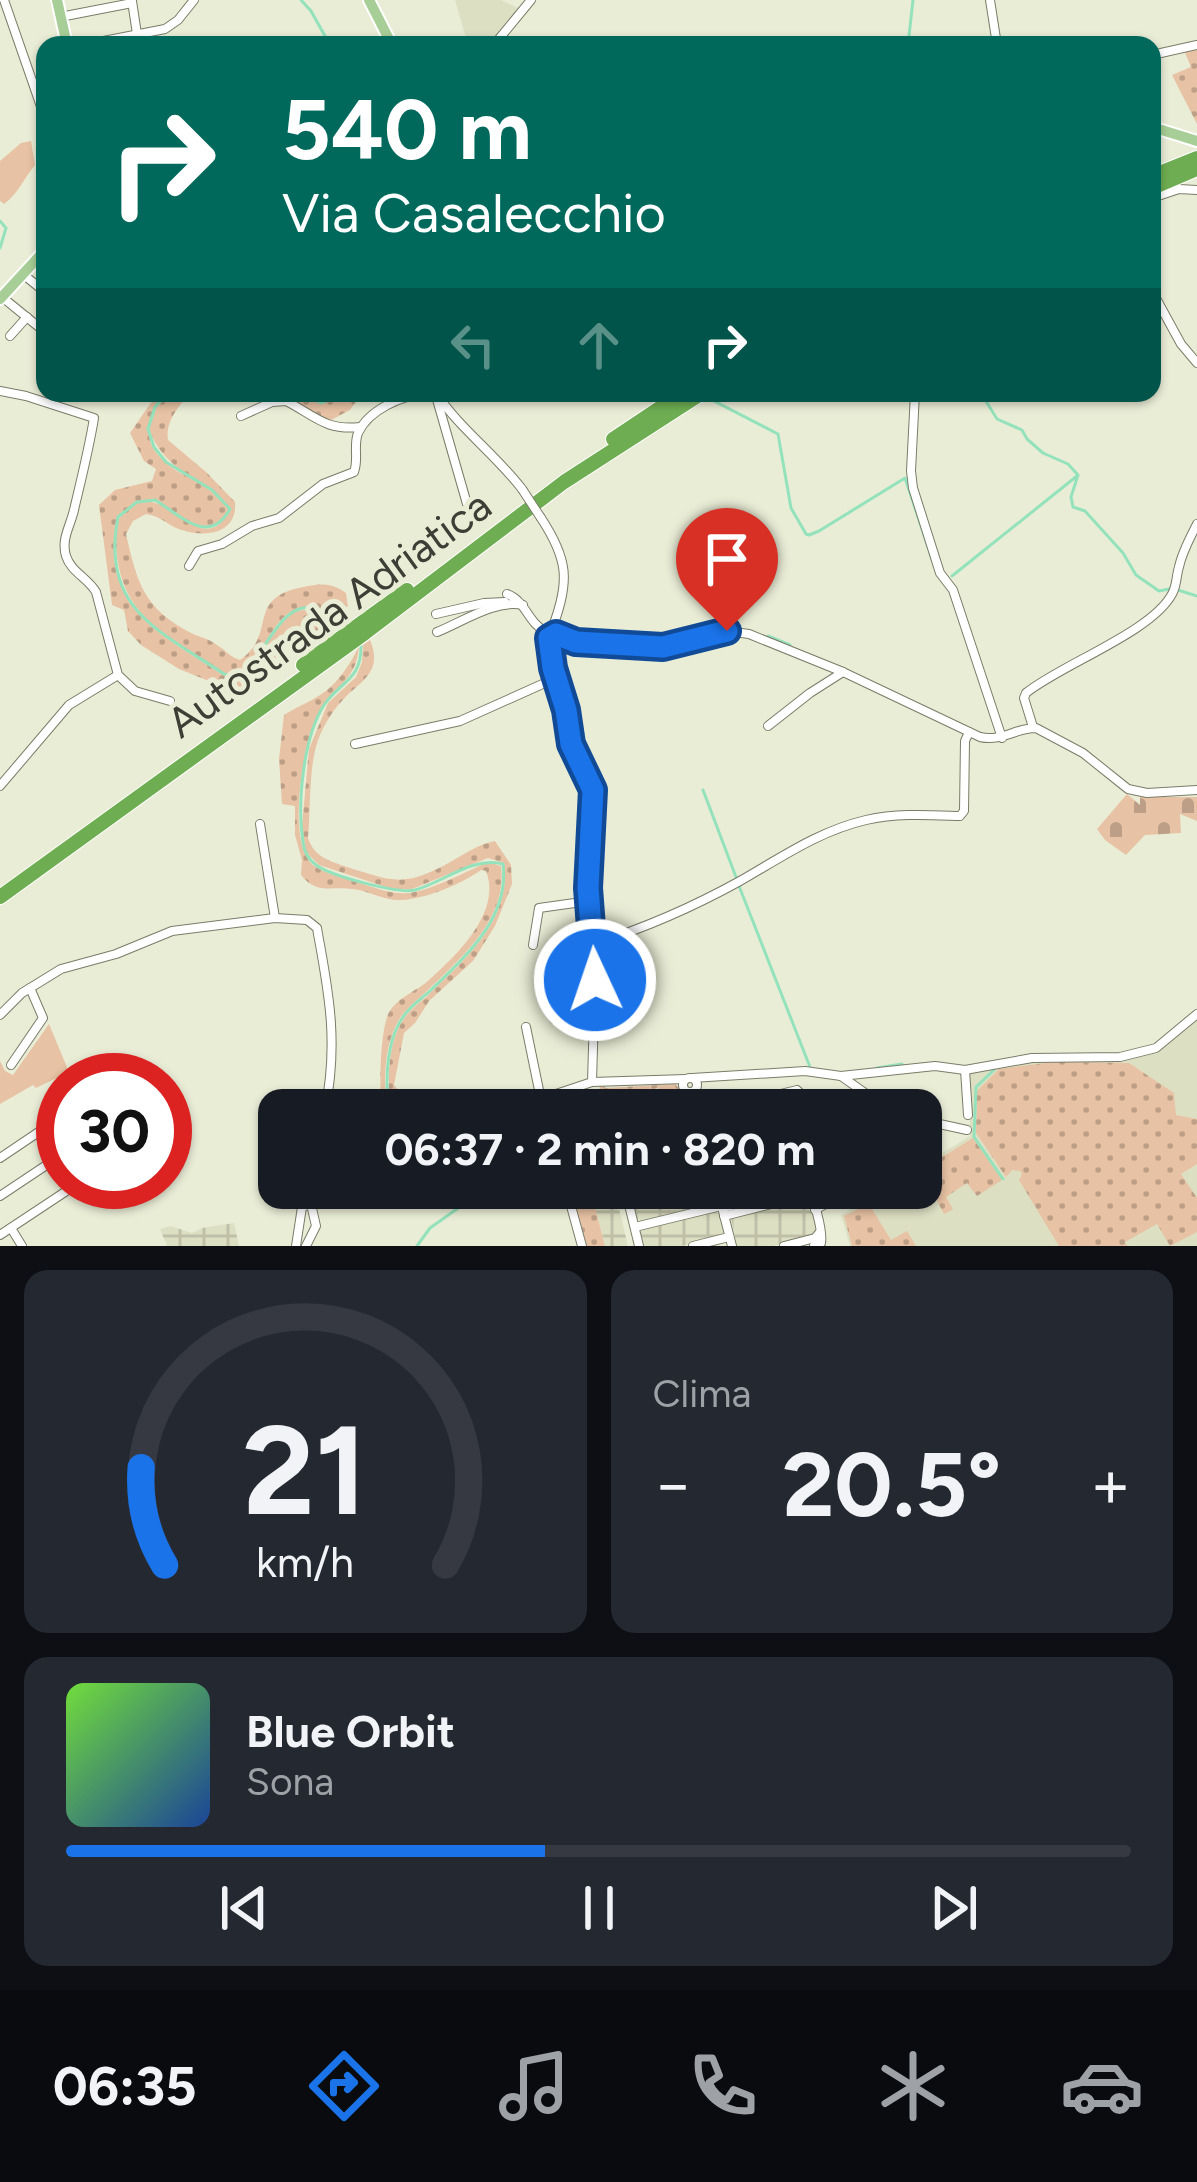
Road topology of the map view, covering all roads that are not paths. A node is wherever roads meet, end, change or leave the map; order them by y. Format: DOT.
graph roads {
  1 [pos="4,0"];
  2 [pos="57,0"];
  3 [pos="194,0"];
  4 [pos="369,0"];
  5 [pos="531,0"];
  6 [pos="990,0"];
  7 [pos="132,1"];
  8 [pos="60,16"];
  9 [pos="138,34"];
  10 [pos="65,36"];
  11 [pos="128,36"];
  12 [pos="387,36"];
  13 [pos="501,36"];
  14 [pos="996,36"];
  15 [pos="1197,45"];
  16 [pos="1161,54"];
  17 [pos="36,92"];
  18 [pos="1161,130"];
  19 [pos="1197,141"];
  20 [pos="1197,158"];
  21 [pos="1197,169"];
  22 [pos="1161,172"];
  23 [pos="1161,184"];
  24 [pos="1197,190"];
  25 [pos="1161,195"];
  26 [pos="36,261"];
  27 [pos="24,275"];
  28 [pos="36,285"];
  29 [pos="1,298"];
  30 [pos="1161,307"];
  31 [pos="27,317"];
  32 [pos="36,324"];
  33 [pos="10,336"];
  34 [pos="1197,363"];
  35 [pos="0,391"];
  36 [pos="36,399"];
  37 [pos="45,402"];
  38 [pos="279,402"];
  39 [pos="287,402"];
  40 [pos="394,402"];
  41 [pos="439,402"];
  42 [pos="443,402"];
  43 [pos="668,402"];
  44 [pos="688,402"];
  45 [pos="915,402"];
  46 [pos="242,416"];
  47 [pos="362,427"];
  48 [pos="467,504"];
  49 [pos="1197,524"];
  50 [pos="189,566"];
  51 [pos="514,601"];
  52 [pos="436,614"];
  53 [pos="362,629"];
  54 [pos="437,632"];
  55 [pos="551,632"];
  56 [pos="843,672"];
  57 [pos="118,675"];
  58 [pos="556,678"];
  59 [pos="170,701"];
  60 [pos="768,726"];
  61 [pos="1034,727"];
  62 [pos="969,732"];
  63 [pos="1002,738"];
  64 [pos="355,744"];
  65 [pos="0,786"];
  66 [pos="1197,790"];
  67 [pos="260,824"];
  68 [pos="0,893"];
  69 [pos="589,901"];
  70 [pos="275,918"];
  71 [pos="594,944"];
  72 [pos="533,945"];
  73 [pos="30,988"];
  74 [pos="1197,1014"];
  75 [pos="0,1015"];
  76 [pos="554,1019"];
  77 [pos="594,1021"];
  78 [pos="526,1027"];
  79 [pos="11,1065"];
  80 [pos="965,1070"];
  81 [pos="841,1076"];
  82 [pos="592,1082"];
  83 [pos="690,1085"];
  84 [pos="330,1089"];
  85 [pos="539,1089"];
  86 [pos="571,1089"];
  87 [pos="691,1089"];
  88 [pos="859,1089"];
  89 [pos="968,1115"];
  90 [pos="942,1125"];
  91 [pos="967,1130"];
  92 [pos="36,1134"];
  93 [pos="0,1158"];
  94 [pos="36,1172"];
  95 [pos="0,1196"];
  96 [pos="40,1209"];
  97 [pos="302,1209"];
  98 [pos="311,1209"];
  99 [pos="572,1209"];
  100 [pos="630,1209"];
  101 [pos="726,1209"];
  102 [pos="815,1209"];
  103 [pos="722,1210"];
  104 [pos="634,1227"];
  105 [pos="11,1228"];
  106 [pos="820,1231"];
  107 [pos="0,1235"];
  108 [pos="729,1243"];
  109 [pos="22,1246"];
  110 [pos="296,1246"];
  111 [pos="306,1246"];
  112 [pos="582,1246"];
  113 [pos="639,1246"];
  114 [pos="693,1246"];
  115 [pos="784,1246"];
  116 [pos="814,1246"];
  1 -- 17 [label="street"];
  2 -- 8 [label="main road"];
  3 -- 9 [label="street"];
  4 -- 12 [label="main road"];
  5 -- 13 [label="street"];
  6 -- 14 [label="street"];
  7 -- 8 [label="street"];
  7 -- 9 [label="street"];
  8 -- 10 [label="main road"];
  9 -- 11 [label="street"];
  15 -- 16 [label="street"];
  18 -- 19 [label="main road"];
  20 -- 22 [label="highway"];
  21 -- 23 [label="highway"];
  24 -- 25 [label="street"];
  26 -- 27 [label="main road"];
  27 -- 28 [label="street"];
  27 -- 29 [label="main road"];
  29 -- 31 [label="street"];
  30 -- 34 [label="street"];
  31 -- 32 [label="street"];
  31 -- 33 [label="street"];
  35 -- 36 [label="street"];
  37 -- 57 [label="street"];
  38 -- 46 [label="street"];
  39 -- 47 [label="street"];
  40 -- 47 [label="street"];
  41 -- 48 [label="street"];
  42 -- 55 [label="street, bridge"];
  43 -- 53 [label="highway, Autostrada Adriatica"];
  44 -- 53 [label="highway, Autostrada Adriatica"];
  45 -- 63 [label="street"];
  47 -- 50 [label="street"];
  49 -- 61 [label="street"];
  51 -- 52 [label="street"];
  51 -- 54 [label="street"];
  51 -- 55 [label="street"];
  53 -- 68 [label="highway, Autostrada Adriatica"];
  55 -- 56 [label="street"];
  55 -- 58 [label="street"];
  56 -- 60 [label="street"];
  56 -- 62 [label="street"];
  57 -- 59 [label="street"];
  57 -- 65 [label="street"];
  58 -- 64 [label="street"];
  58 -- 69 [label="street"];
  61 -- 63 [label="street"];
  61 -- 66 [label="street"];
  62 -- 63 [label="street"];
  62 -- 71 [label="street"];
  67 -- 70 [label="street"];
  69 -- 71 [label="street"];
  69 -- 72 [label="street"];
  70 -- 73 [label="street"];
  70 -- 84 [label="street"];
  71 -- 77 [label="street"];
  73 -- 75 [label="street"];
  73 -- 79 [label="street"];
  74 -- 80 [label="street"];
  76 -- 77 [label="street"];
  77 -- 82 [label="street"];
  78 -- 85 [label="street"];
  80 -- 81 [label="street"];
  80 -- 89 [label="street"];
  81 -- 83 [label="street"];
  81 -- 88 [label="street"];
  82 -- 83 [label="street"];
  82 -- 86 [label="street"];
  83 -- 87 [label="street"];
  90 -- 91 [label="street"];
  92 -- 93 [label="street"];
  94 -- 95 [label="street"];
  96 -- 105 [label="street"];
  97 -- 110 [label="street"];
  98 -- 111 [label="street"];
  99 -- 112 [label="street"];
  100 -- 104 [label="street"];
  101 -- 103 [label="street"];
  102 -- 106 [label="street"];
  103 -- 104 [label="street"];
  103 -- 108 [label="street"];
  104 -- 113 [label="street"];
  105 -- 107 [label="street"];
  105 -- 109 [label="street"];
  106 -- 115 [label="street"];
  106 -- 116 [label="street"];
  108 -- 114 [label="street"];
}
